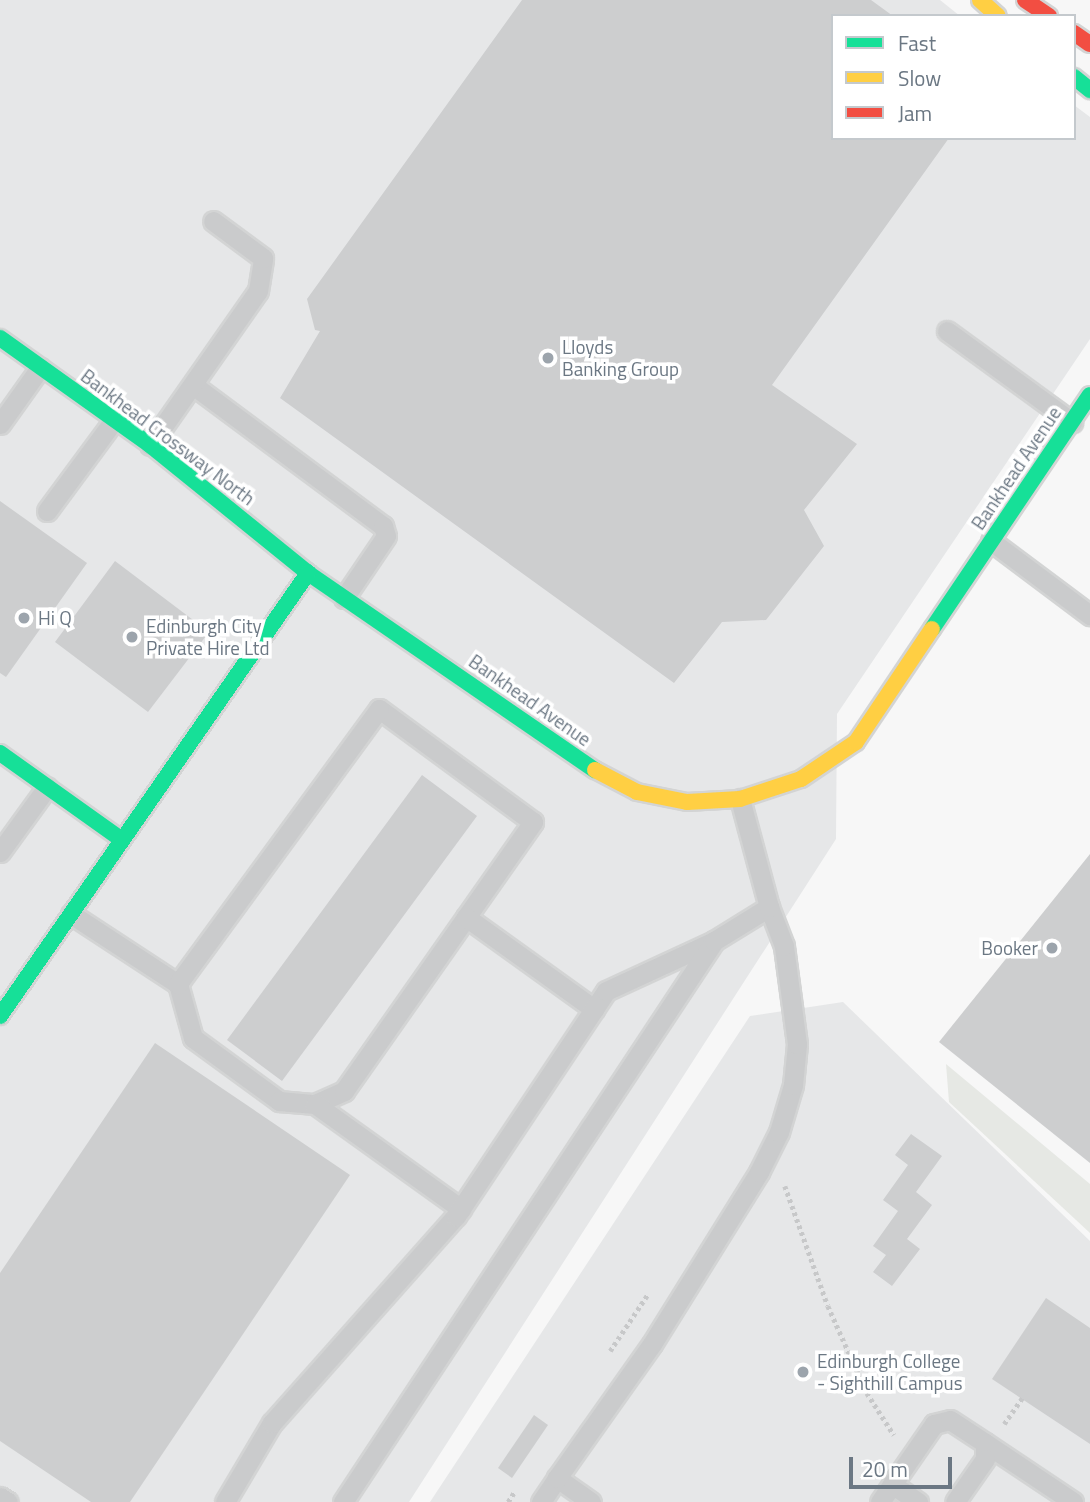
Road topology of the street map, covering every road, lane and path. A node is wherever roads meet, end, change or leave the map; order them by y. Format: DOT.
graph roads {
  1 [pos="980,0"];
  2 [pos="1025,0"];
  3 [pos="996,14"];
  4 [pos="1046,14"];
  5 [pos="1076,79"];
  6 [pos="1090,90"];
  7 [pos="213,222"];
  8 [pos="947,331"];
  9 [pos="0,338"];
  10 [pos="40,368"];
  11 [pos="193,385"];
  12 [pos="1090,396"];
  13 [pos="114,420"];
  14 [pos="1072,422"];
  15 [pos="0,424"];
  16 [pos="150,445"];
  17 [pos="47,511"];
  18 [pos="991,541"];
  19 [pos="308,573"];
  20 [pos="344,598"];
  21 [pos="1090,615"];
  22 [pos="0,754"];
  23 [pos="47,787"];
  24 [pos="740,799"];
  25 [pos="122,840"];
  26 [pos="0,852"];
  27 [pos="769,907"];
  28 [pos="71,914"];
  29 [pos="466,917"];
  30 [pos="714,941"];
  31 [pos="178,984"];
  32 [pos="594,1009"];
  33 [pos="0,1016"];
  34 [pos="315,1104"];
  35 [pos="785,1186"];
  36 [pos="461,1209"];
  37 [pos="985,1443"];
  38 [pos="914,1453"];
  39 [pos="557,1478"];
  40 [pos="892,1484"];
  41 [pos="0,1497"];
  42 [pos="8,1502"];
  43 [pos="225,1502"];
  44 [pos="343,1502"];
  45 [pos="541,1502"];
  46 [pos="592,1502"];
  47 [pos="880,1502"];
  48 [pos="918,1502"];
  49 [pos="955,1502"];
  50 [pos="1073,1502"];
  1 -- 3 [label="street"];
  2 -- 4 [label="street"];
  5 -- 6 [label="street"];
  7 -- 11 [label="lane"];
  8 -- 14 [label="lane"];
  9 -- 10 [label="street, Bankhead Crossway North"];
  10 -- 13 [label="street, Bankhead Crossway North"];
  10 -- 15 [label="lane"];
  11 -- 16 [label="lane"];
  11 -- 20 [label="lane"];
  12 -- 14 [label="street, Bankhead Avenue"];
  13 -- 16 [label="street, Bankhead Crossway North"];
  13 -- 17 [label="lane"];
  14 -- 18 [label="street, Bankhead Avenue"];
  16 -- 19 [label="street, Bankhead Crossway North"];
  18 -- 21 [label="lane"];
  18 -- 24 [label="street, Bankhead Avenue"];
  19 -- 20 [label="street, Bankhead Avenue"];
  19 -- 25 [label="street"];
  20 -- 24 [label="street, Bankhead Avenue"];
  22 -- 23 [label="street"];
  23 -- 25 [label="street"];
  23 -- 26 [label="lane"];
  24 -- 27 [label="lane"];
  25 -- 28 [label="street"];
  27 -- 30 [label="lane"];
  27 -- 39 [label="lane"];
  28 -- 31 [label="lane"];
  28 -- 33 [label="street"];
  29 -- 31 [label="lane"];
  29 -- 32 [label="lane"];
  29 -- 34 [label="lane"];
  30 -- 32 [label="lane"];
  30 -- 44 [label="lane"];
  31 -- 34 [label="lane"];
  32 -- 36 [label="lane"];
  34 -- 36 [label="lane"];
  35 -- 38 [label="path"];
  36 -- 43 [label="lane"];
  37 -- 38 [label="lane"];
  37 -- 49 [label="lane"];
  37 -- 50 [label="lane"];
  38 -- 40 [label="lane"];
  39 -- 45 [label="lane"];
  39 -- 46 [label="lane"];
  40 -- 47 [label="lane"];
  40 -- 48 [label="lane"];
  41 -- 42 [label="lane"];
}
